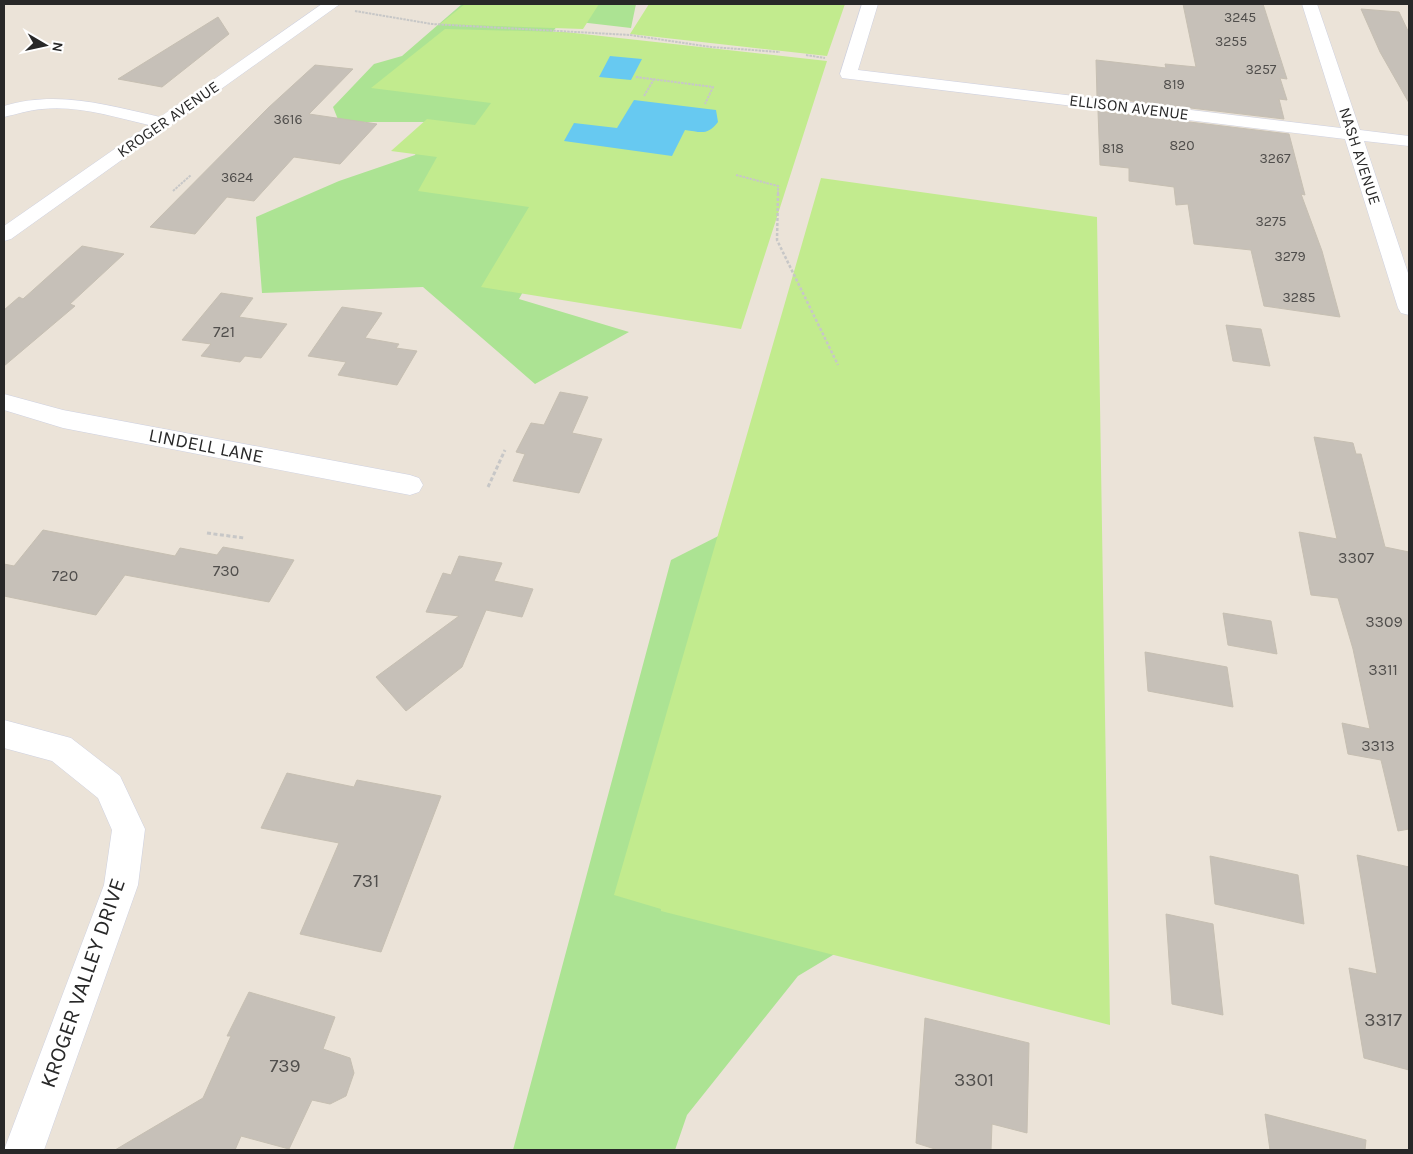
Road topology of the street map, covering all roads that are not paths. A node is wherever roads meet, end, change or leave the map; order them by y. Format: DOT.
graph roads {
  1 [pos="870,4"];
  2 [pos="1310,4"];
  3 [pos="331,5"];
  4 [pos="4,112"];
  5 [pos="164,123"];
  6 [pos="1353,134"];
  7 [pos="1409,141"];
  8 [pos="4,235"];
  9 [pos="1409,308"];
  10 [pos="4,402"];
  11 [pos="410,485"];
  12 [pos="4,734"];
  13 [pos="24,1150"];
  1 -- 6 [label="street, ELLISON AVENUE"];
  2 -- 6 [label="street, NASH AVENUE"];
  3 -- 5 [label="street, KROGER AVENUE"];
  4 -- 5 [label="street"];
  5 -- 8 [label="street, KROGER AVENUE"];
  6 -- 7 [label="street, ELLISON AVENUE"];
  6 -- 9 [label="street, NASH AVENUE"];
  10 -- 11 [label="street, LINDELL LANE"];
  12 -- 13 [label="street, KROGER VALLEY DRIVE"];
}
